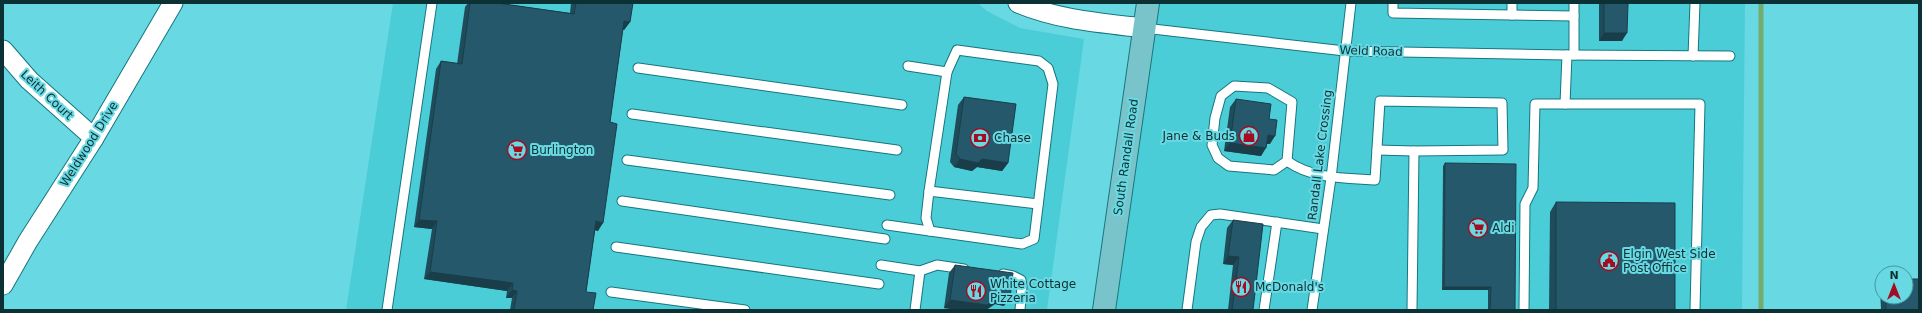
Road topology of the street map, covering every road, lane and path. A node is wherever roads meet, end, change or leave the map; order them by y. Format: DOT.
graph roads {
  1 [pos="173,3"];
  2 [pos="432,3"];
  3 [pos="1018,3"];
  4 [pos="1148,3"];
  5 [pos="1351,3"];
  6 [pos="1393,3"];
  7 [pos="1512,3"];
  8 [pos="1574,3"];
  9 [pos="1695,3"];
  10 [pos="1512,15"];
  11 [pos="1574,16"];
  12 [pos="1144,28"];
  13 [pos="3,50"];
  14 [pos="1344,51"];
  15 [pos="1570,56"];
  16 [pos="1693,56"];
  17 [pos="1730,56"];
  18 [pos="908,66"];
  19 [pos="638,68"];
  20 [pos="946,72"];
  21 [pos="1566,104"];
  22 [pos="902,105"];
  23 [pos="632,114"];
  24 [pos="94,138"];
  25 [pos="896,150"];
  26 [pos="1377,150"];
  27 [pos="1414,151"];
  28 [pos="627,160"];
  29 [pos="1287,161"];
  30 [pos="1331,178"];
  31 [pos="929,191"];
  32 [pos="890,195"];
  33 [pos="622,201"];
  34 [pos="1038,204"];
  35 [pos="1277,222"];
  36 [pos="888,224"];
  37 [pos="1324,229"];
  38 [pos="930,231"];
  39 [pos="885,238"];
  40 [pos="616,247"];
  41 [pos="881,265"];
  42 [pos="975,270"];
  43 [pos="920,271"];
  44 [pos="990,272"];
  45 [pos="3,284"];
  46 [pos="879,284"];
  47 [pos="611,292"];
  48 [pos="387,310"];
  49 [pos="745,310"];
  50 [pos="915,310"];
  51 [pos="1020,310"];
  52 [pos="1104,310"];
  53 [pos="1187,310"];
  54 [pos="1264,310"];
  55 [pos="1312,310"];
  56 [pos="1412,310"];
  57 [pos="1524,310"];
  58 [pos="1695,310"];
  1 -- 24 [label="street, Weldwood Drive"];
  2 -- 48 [label="lane"];
  3 -- 12 [label="street, Weld Road"];
  4 -- 12 [label="main road, South Randall Road"];
  5 -- 14 [label="lane, Randall Lake Crossing"];
  6 -- 10 [label="lane"];
  7 -- 10 [label="lane"];
  8 -- 11 [label="lane"];
  9 -- 16 [label="lane"];
  10 -- 11 [label="lane"];
  11 -- 15 [label="lane"];
  12 -- 14 [label="lane, Weld Road"];
  12 -- 52 [label="main road, South Randall Road"];
  13 -- 24 [label="street, Leith Court"];
  14 -- 15 [label="lane, Weld Road"];
  14 -- 30 [label="lane, Randall Lake Crossing"];
  15 -- 16 [label="lane, Weld Road"];
  15 -- 21 [label="lane"];
  16 -- 17 [label="lane, Weld Road"];
  18 -- 20 [label="lane"];
  19 -- 22 [label="lane"];
  20 -- 31 [label="lane"];
  20 -- 34 [label="lane"];
  21 -- 57 [label="lane"];
  21 -- 58 [label="lane"];
  23 -- 25 [label="lane"];
  24 -- 45 [label="street, Weldwood Drive"];
  26 -- 27 [label="lane"];
  26 -- 27 [label="lane"];
  26 -- 30 [label="lane"];
  27 -- 56 [label="lane"];
  28 -- 32 [label="lane"];
  29 -- 29 [label="lane"];
  29 -- 30 [label="lane"];
  30 -- 37 [label="lane, Randall Lake Crossing"];
  31 -- 34 [label="lane"];
  31 -- 38 [label="lane"];
  33 -- 39 [label="lane"];
  34 -- 38 [label="lane"];
  35 -- 37 [label="lane"];
  35 -- 53 [label="lane"];
  35 -- 54 [label="lane"];
  36 -- 38 [label="lane"];
  37 -- 55 [label="lane, Randall Lake Crossing"];
  40 -- 46 [label="lane"];
  41 -- 43 [label="lane"];
  42 -- 43 [label="lane"];
  43 -- 50 [label="lane"];
  44 -- 51 [label="lane"];
  47 -- 49 [label="lane"];
}
